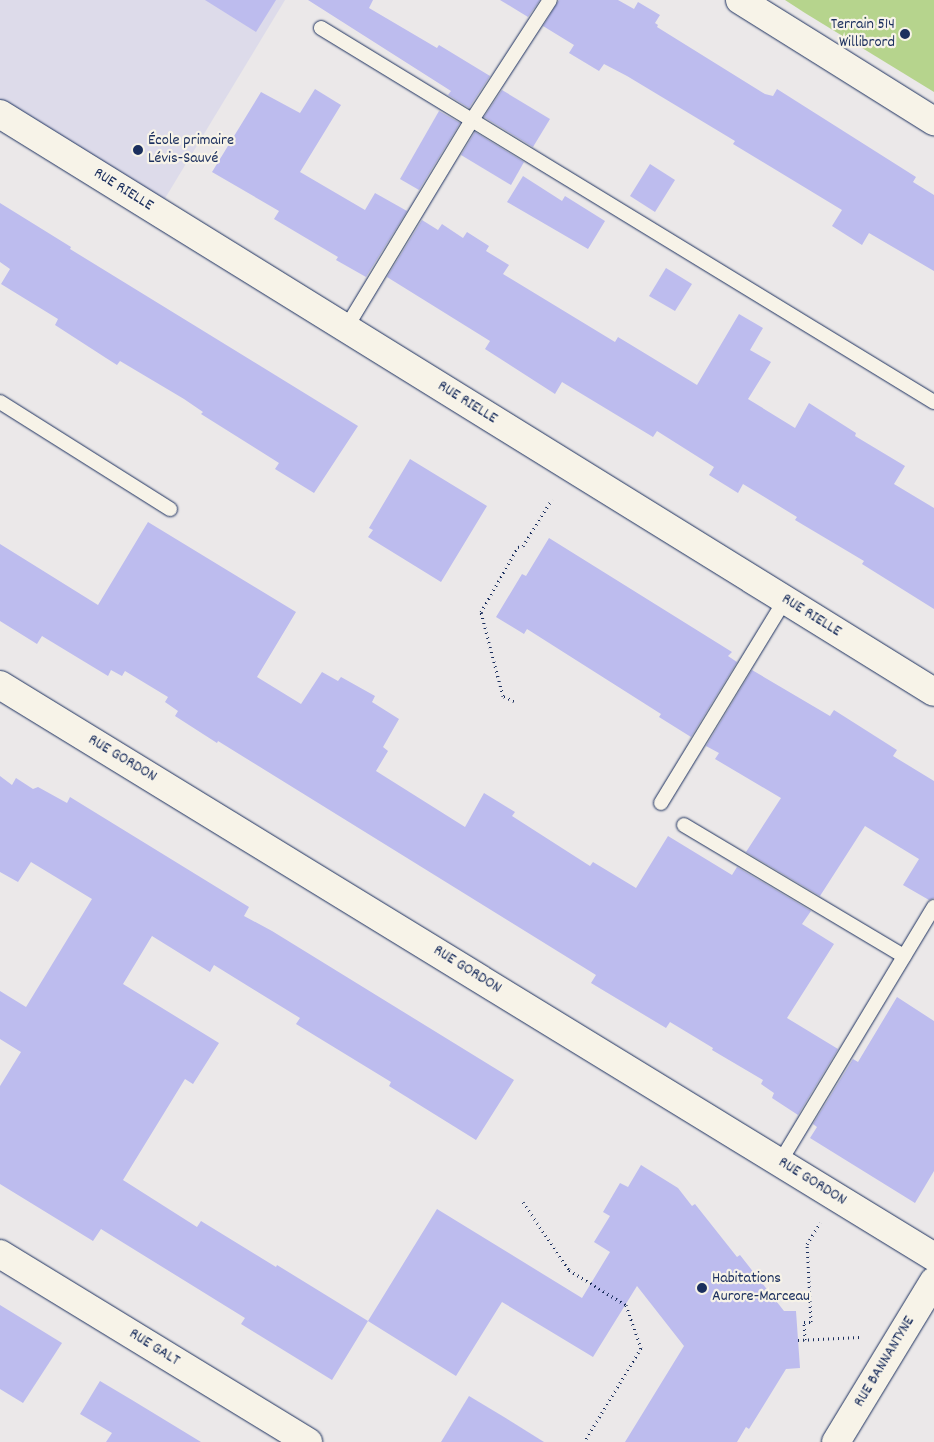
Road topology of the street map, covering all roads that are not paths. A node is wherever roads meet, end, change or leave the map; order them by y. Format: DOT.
graph roads {
  1 [pos="550,0"];
  2 [pos="740,0"];
  3 [pos="321,28"];
  4 [pos="0,114"];
  5 [pos="472,120"];
  6 [pos="934,120"];
  7 [pos="346,328"];
  8 [pos="0,402"];
  9 [pos="934,402"];
  10 [pos="170,510"];
  11 [pos="785,600"];
  12 [pos="0,685"];
  13 [pos="934,692"];
  14 [pos="661,803"];
  15 [pos="684,825"];
  16 [pos="934,906"];
  17 [pos="904,956"];
  18 [pos="780,1162"];
  19 [pos="0,1254"];
  20 [pos="934,1256"];
  21 [pos="934,1282"];
  22 [pos="308,1442"];
  23 [pos="836,1442"];
  1 -- 5 [label="lane"];
  2 -- 6 [label="street"];
  3 -- 5 [label="lane"];
  4 -- 7 [label="street, RUE RIELLE"];
  5 -- 7 [label="lane"];
  5 -- 9 [label="lane"];
  7 -- 11 [label="street, RUE RIELLE"];
  8 -- 10 [label="lane"];
  11 -- 13 [label="street, RUE RIELLE"];
  11 -- 14 [label="lane"];
  12 -- 18 [label="street, RUE GORDON"];
  15 -- 17 [label="lane"];
  16 -- 17 [label="lane"];
  17 -- 18 [label="lane"];
  18 -- 20 [label="street, RUE GORDON"];
  19 -- 22 [label="street, RUE GALT"];
  21 -- 23 [label="street, RUE BANNANTYNE"];
}
